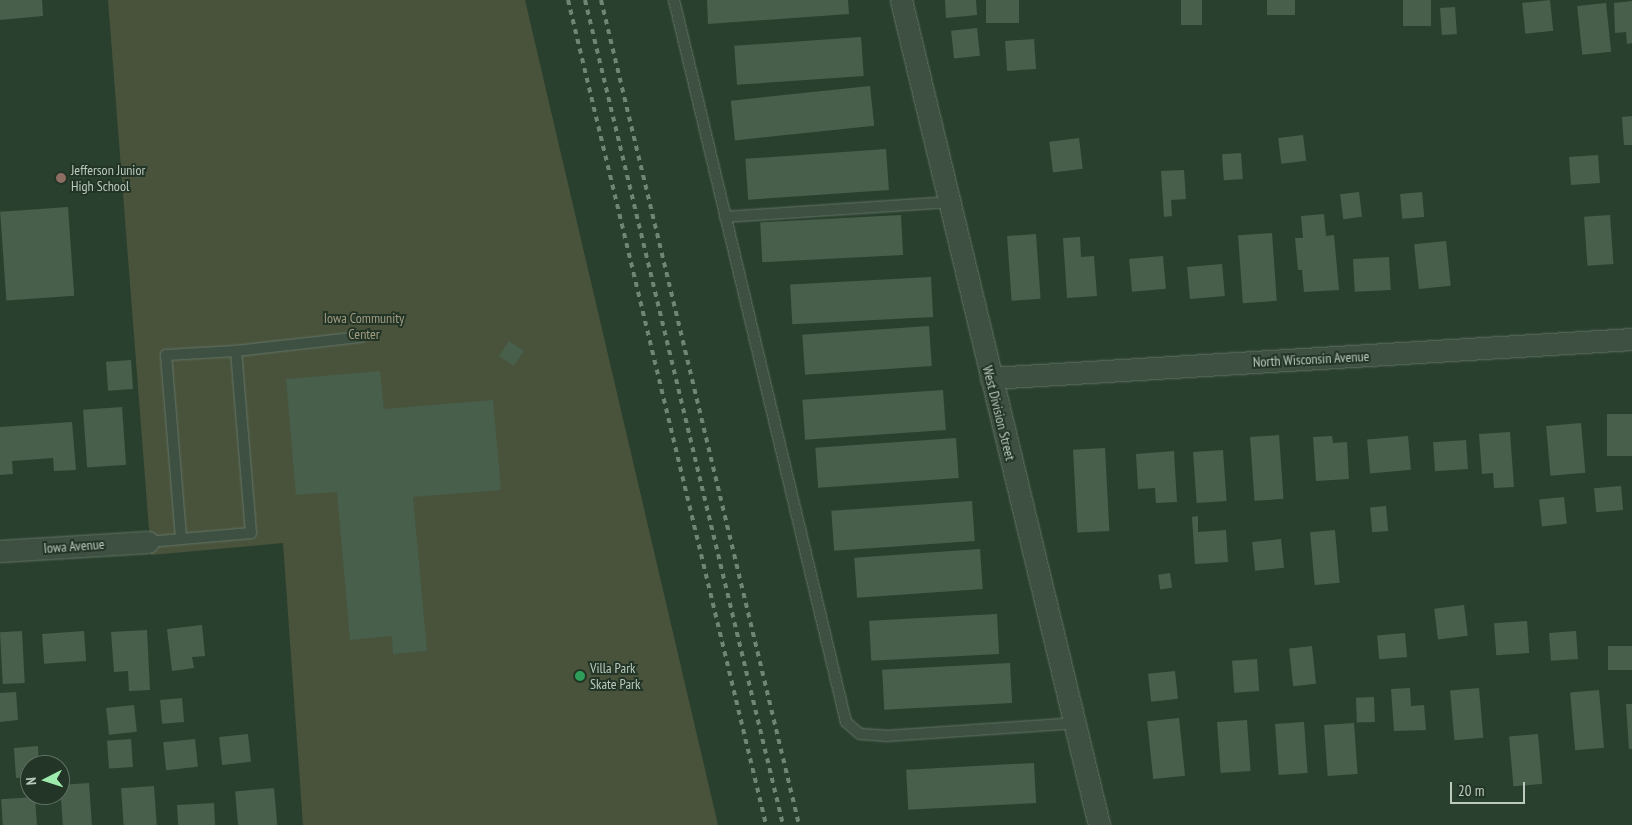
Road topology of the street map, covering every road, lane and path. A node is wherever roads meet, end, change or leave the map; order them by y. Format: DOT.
graph roads {
  1 [pos="674,0"];
  2 [pos="901,0"];
  3 [pos="949,202"];
  4 [pos="726,217"];
  5 [pos="361,337"];
  6 [pos="1632,339"];
  7 [pos="236,351"];
  8 [pos="991,378"];
  9 [pos="181,539"];
  10 [pos="148,542"];
  11 [pos="0,551"];
  12 [pos="1075,723"];
  13 [pos="1099,825"];
  1 -- 4 [label="lane"];
  2 -- 3 [label="street, West Division Street"];
  3 -- 4 [label="lane"];
  3 -- 8 [label="street, West Division Street"];
  4 -- 12 [label="lane"];
  5 -- 7 [label="lane"];
  6 -- 8 [label="street, North Wisconsin Avenue"];
  7 -- 9 [label="lane"];
  7 -- 9 [label="lane"];
  8 -- 12 [label="street, West Division Street"];
  9 -- 10 [label="lane"];
  10 -- 11 [label="street, Iowa Avenue"];
  12 -- 13 [label="street, West Division Street"];
}
